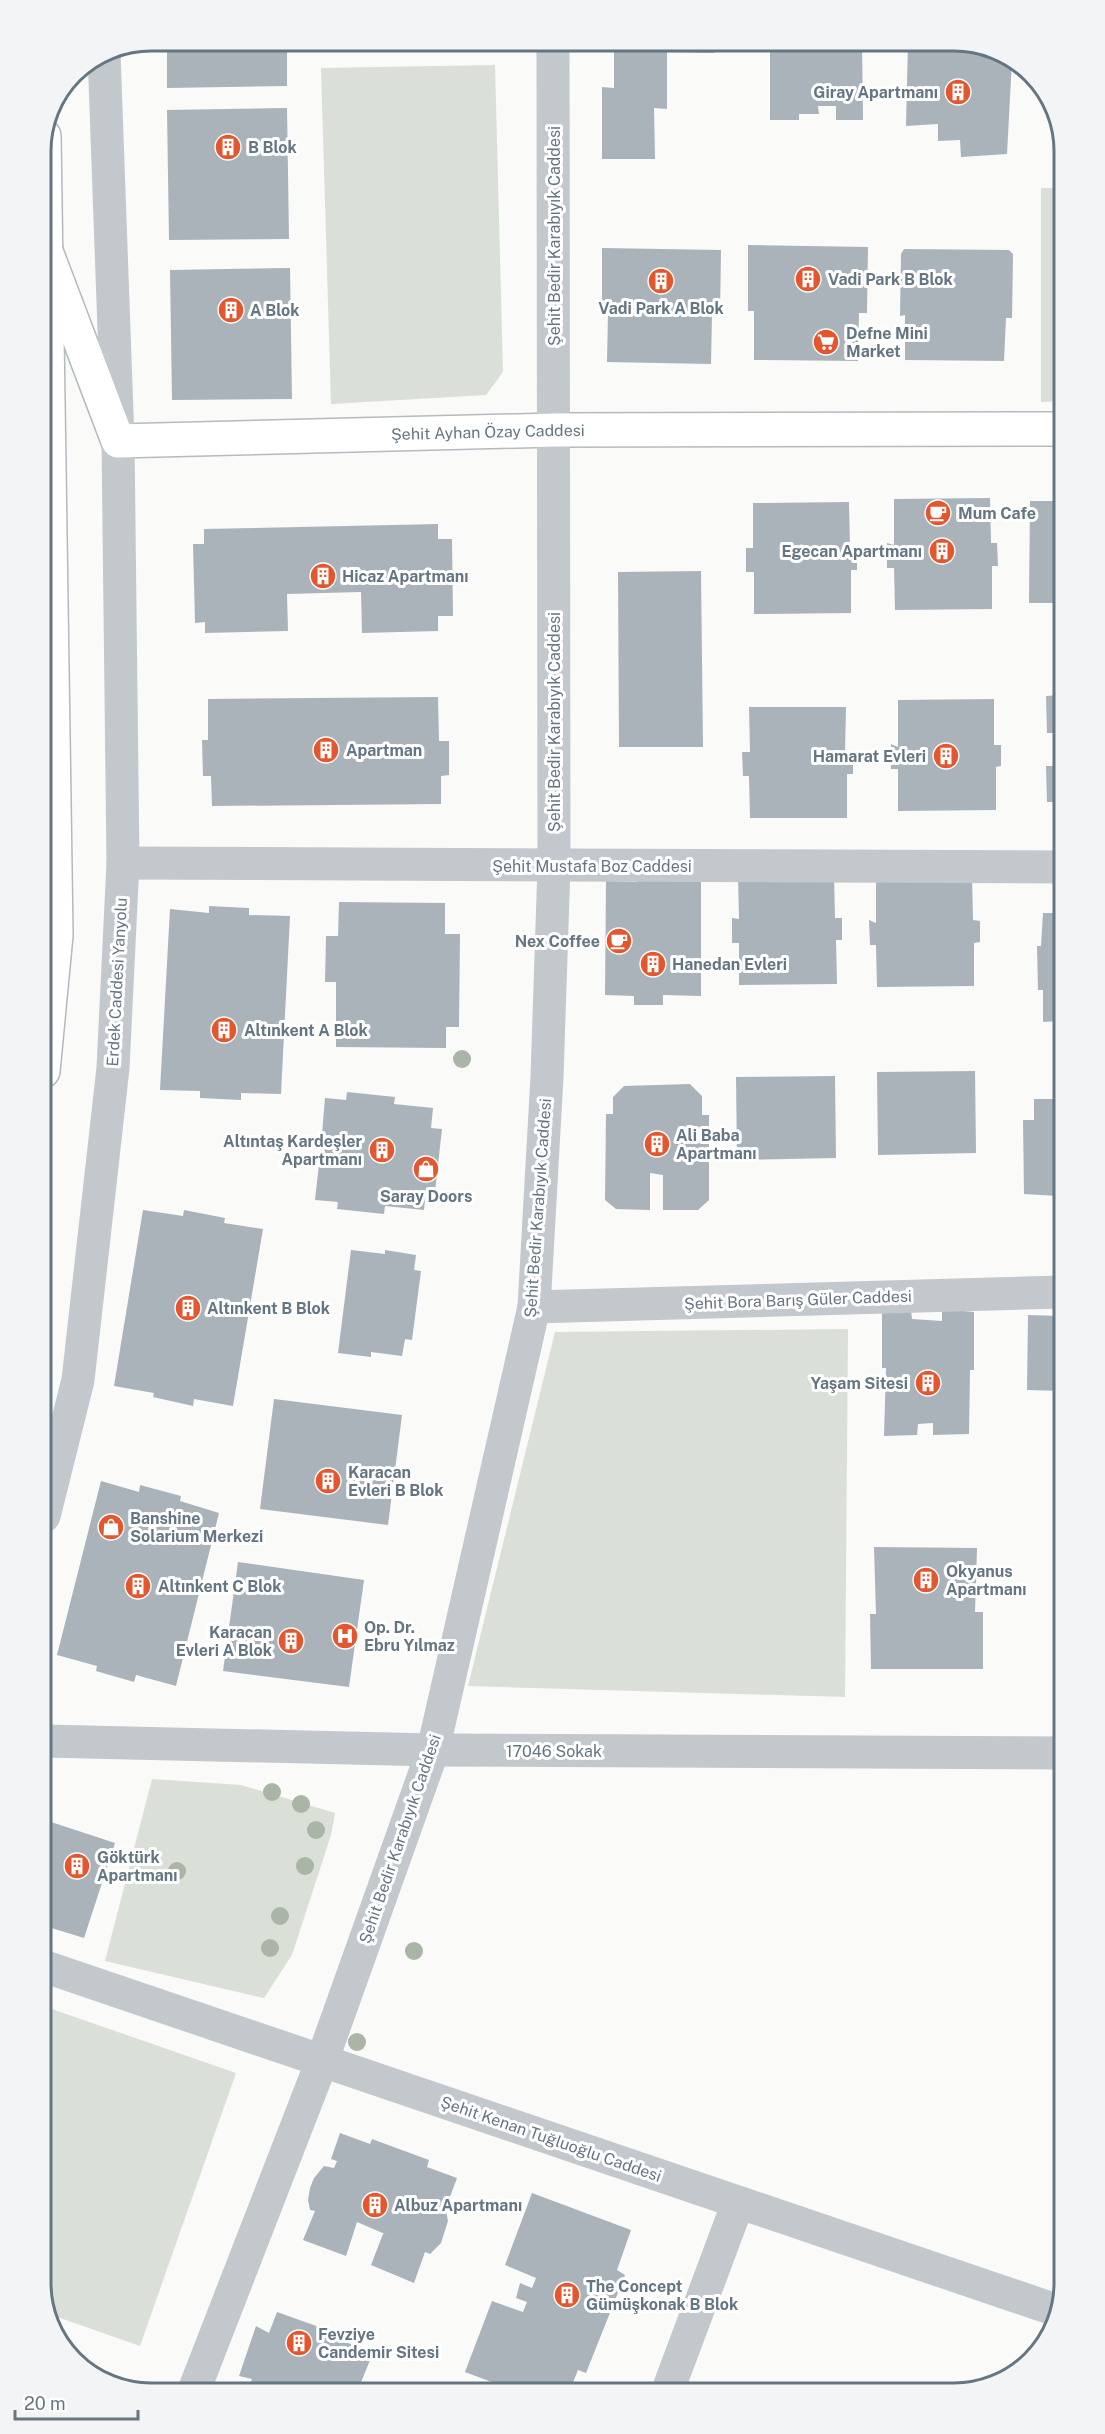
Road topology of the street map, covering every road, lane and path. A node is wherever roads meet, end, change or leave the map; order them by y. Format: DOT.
graph roads {
  1 [pos="553,51"];
  2 [pos="104,64"];
  3 [pos="51,265"];
  4 [pos="1054,429"];
  5 [pos="554,430"];
  6 [pos="118,441"];
  7 [pos="51,594"];
  8 [pos="123,863"];
  9 [pos="554,866"];
  10 [pos="1054,867"];
  11 [pos="51,987"];
  12 [pos="1054,1292"];
  13 [pos="534,1307"];
  14 [pos="51,1487"];
  15 [pos="51,1741"];
  16 [pos="433,1750"];
  17 [pos="1054,1753"];
  18 [pos="51,1969"];
  19 [pos="322,2061"];
  20 [pos="738,2203"];
  21 [pos="1051,2308"];
  22 [pos="197,2383"];
  23 [pos="671,2383"];
  1 -- 5 [label="street, Şehit Bedir Karabıyık Caddesi"];
  2 -- 6 [label="street, Erdek Caddesi Yanyolu"];
  3 -- 6 [label="main road"];
  4 -- 5 [label="main road, Şehit Ayhan Özay Caddesi"];
  5 -- 6 [label="main road, Şehit Ayhan Özay Caddesi"];
  5 -- 9 [label="street, Şehit Bedir Karabıyık Caddesi"];
  6 -- 8 [label="street, Erdek Caddesi Yanyolu"];
  7 -- 11 [label="main road"];
  8 -- 9 [label="street, Şehit Mustafa Boz Caddesi"];
  8 -- 14 [label="street, Erdek Caddesi Yanyolu"];
  9 -- 10 [label="street, Şehit Mustafa Boz Caddesi"];
  9 -- 13 [label="street, Şehit Bedir Karabıyık Caddesi"];
  12 -- 13 [label="street, Şehit Bora Barış Güler Caddesi"];
  13 -- 16 [label="street, Şehit Bedir Karabıyık Caddesi"];
  15 -- 16 [label="street, 17046 Sokak"];
  16 -- 17 [label="street, 17046 Sokak"];
  16 -- 19 [label="street, Şehit Bedir Karabıyık Caddesi"];
  18 -- 19 [label="street, Şehit Kenan Tuğluoğlu Caddesi"];
  19 -- 20 [label="street, Şehit Kenan Tuğluoğlu Caddesi"];
  19 -- 22 [label="street, Şehit Bedir Karabıyık Caddesi"];
  20 -- 21 [label="street, Şehit Kenan Tuğluoğlu Caddesi"];
  20 -- 23 [label="street"];
}
